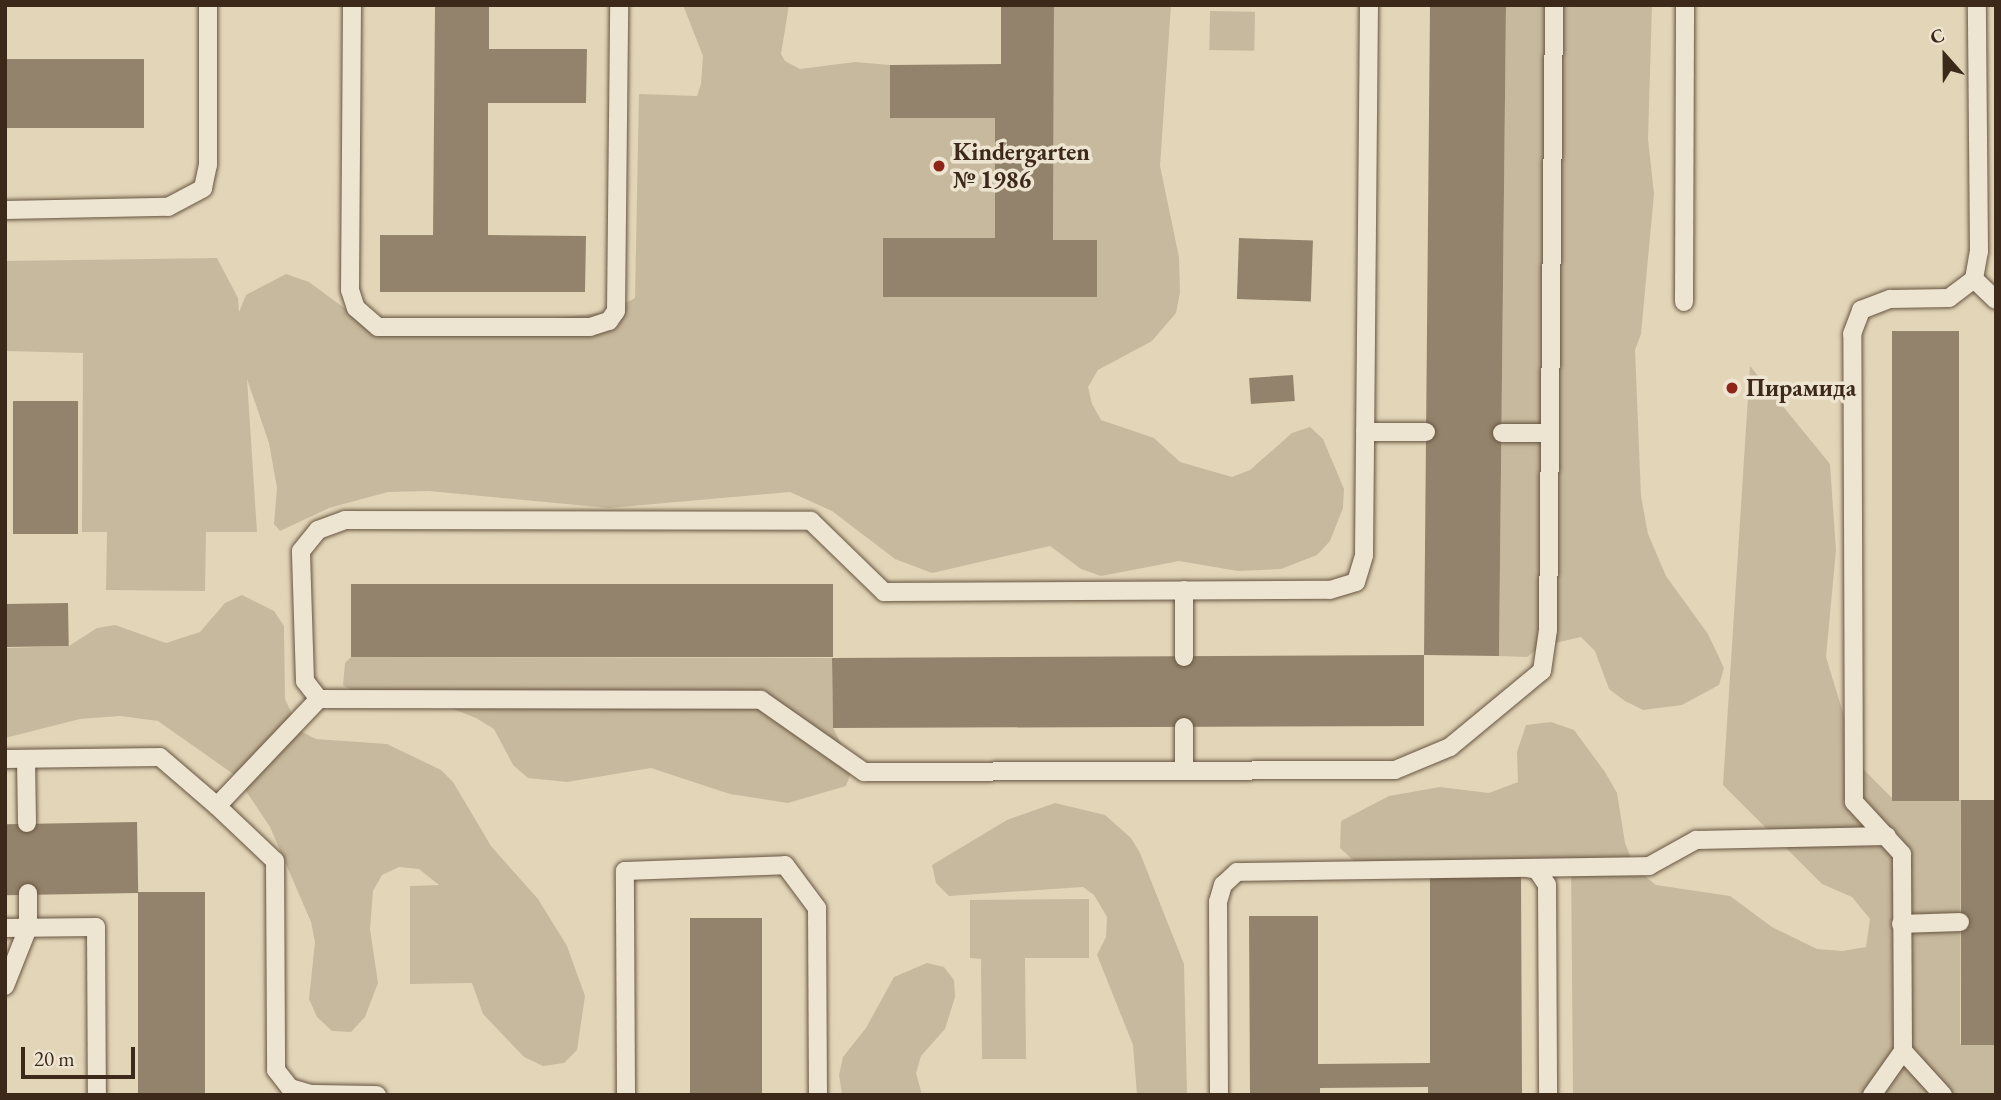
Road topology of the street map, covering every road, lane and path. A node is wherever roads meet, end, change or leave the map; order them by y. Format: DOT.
graph roads {
  1 [pos="208,5"];
  2 [pos="352,5"];
  3 [pos="619,5"];
  4 [pos="1369,5"];
  5 [pos="1554,5"];
  6 [pos="1685,5"];
  7 [pos="1977,5"];
  8 [pos="5,210"];
  9 [pos="1974,279"];
  10 [pos="1996,300"];
  11 [pos="1684,302"];
  12 [pos="1365,432"];
  13 [pos="1426,432"];
  14 [pos="1502,433"];
  15 [pos="1550,433"];
  16 [pos="1184,590"];
  17 [pos="1184,657"];
  18 [pos="319,699"];
  19 [pos="1184,727"];
  20 [pos="5,759"];
  21 [pos="26,759"];
  22 [pos="1184,771"];
  23 [pos="217,806"];
  24 [pos="27,823"];
  25 [pos="1887,836"];
  26 [pos="1527,868"];
  27 [pos="28,893"];
  28 [pos="1960,922"];
  29 [pos="1901,924"];
  30 [pos="5,928"];
  31 [pos="28,928"];
  32 [pos="5,986"];
  33 [pos="1903,1051"];
  34 [pos="97,1095"];
  35 [pos="377,1095"];
  36 [pos="626,1095"];
  37 [pos="818,1095"];
  38 [pos="1219,1095"];
  39 [pos="1548,1095"];
  40 [pos="1872,1095"];
  41 [pos="1943,1095"];
  1 -- 8 [label="lane"];
  2 -- 3 [label="lane"];
  4 -- 12 [label="lane"];
  5 -- 15 [label="lane"];
  6 -- 11 [label="lane"];
  7 -- 9 [label="lane"];
  9 -- 10 [label="lane"];
  9 -- 25 [label="lane"];
  12 -- 13 [label="lane"];
  12 -- 16 [label="lane"];
  14 -- 15 [label="lane"];
  15 -- 22 [label="lane"];
  16 -- 17 [label="lane"];
  16 -- 18 [label="lane"];
  18 -- 22 [label="lane"];
  18 -- 23 [label="lane"];
  19 -- 22 [label="lane"];
  20 -- 21 [label="lane"];
  21 -- 23 [label="lane"];
  21 -- 24 [label="lane"];
  23 -- 35 [label="lane"];
  25 -- 26 [label="lane"];
  25 -- 29 [label="lane"];
  26 -- 38 [label="lane"];
  26 -- 39 [label="lane"];
  27 -- 31 [label="lane"];
  28 -- 29 [label="lane"];
  29 -- 33 [label="lane"];
  30 -- 31 [label="lane"];
  31 -- 32 [label="lane"];
  31 -- 34 [label="lane"];
  33 -- 40 [label="lane"];
  33 -- 41 [label="lane"];
  36 -- 37 [label="lane"];
}
